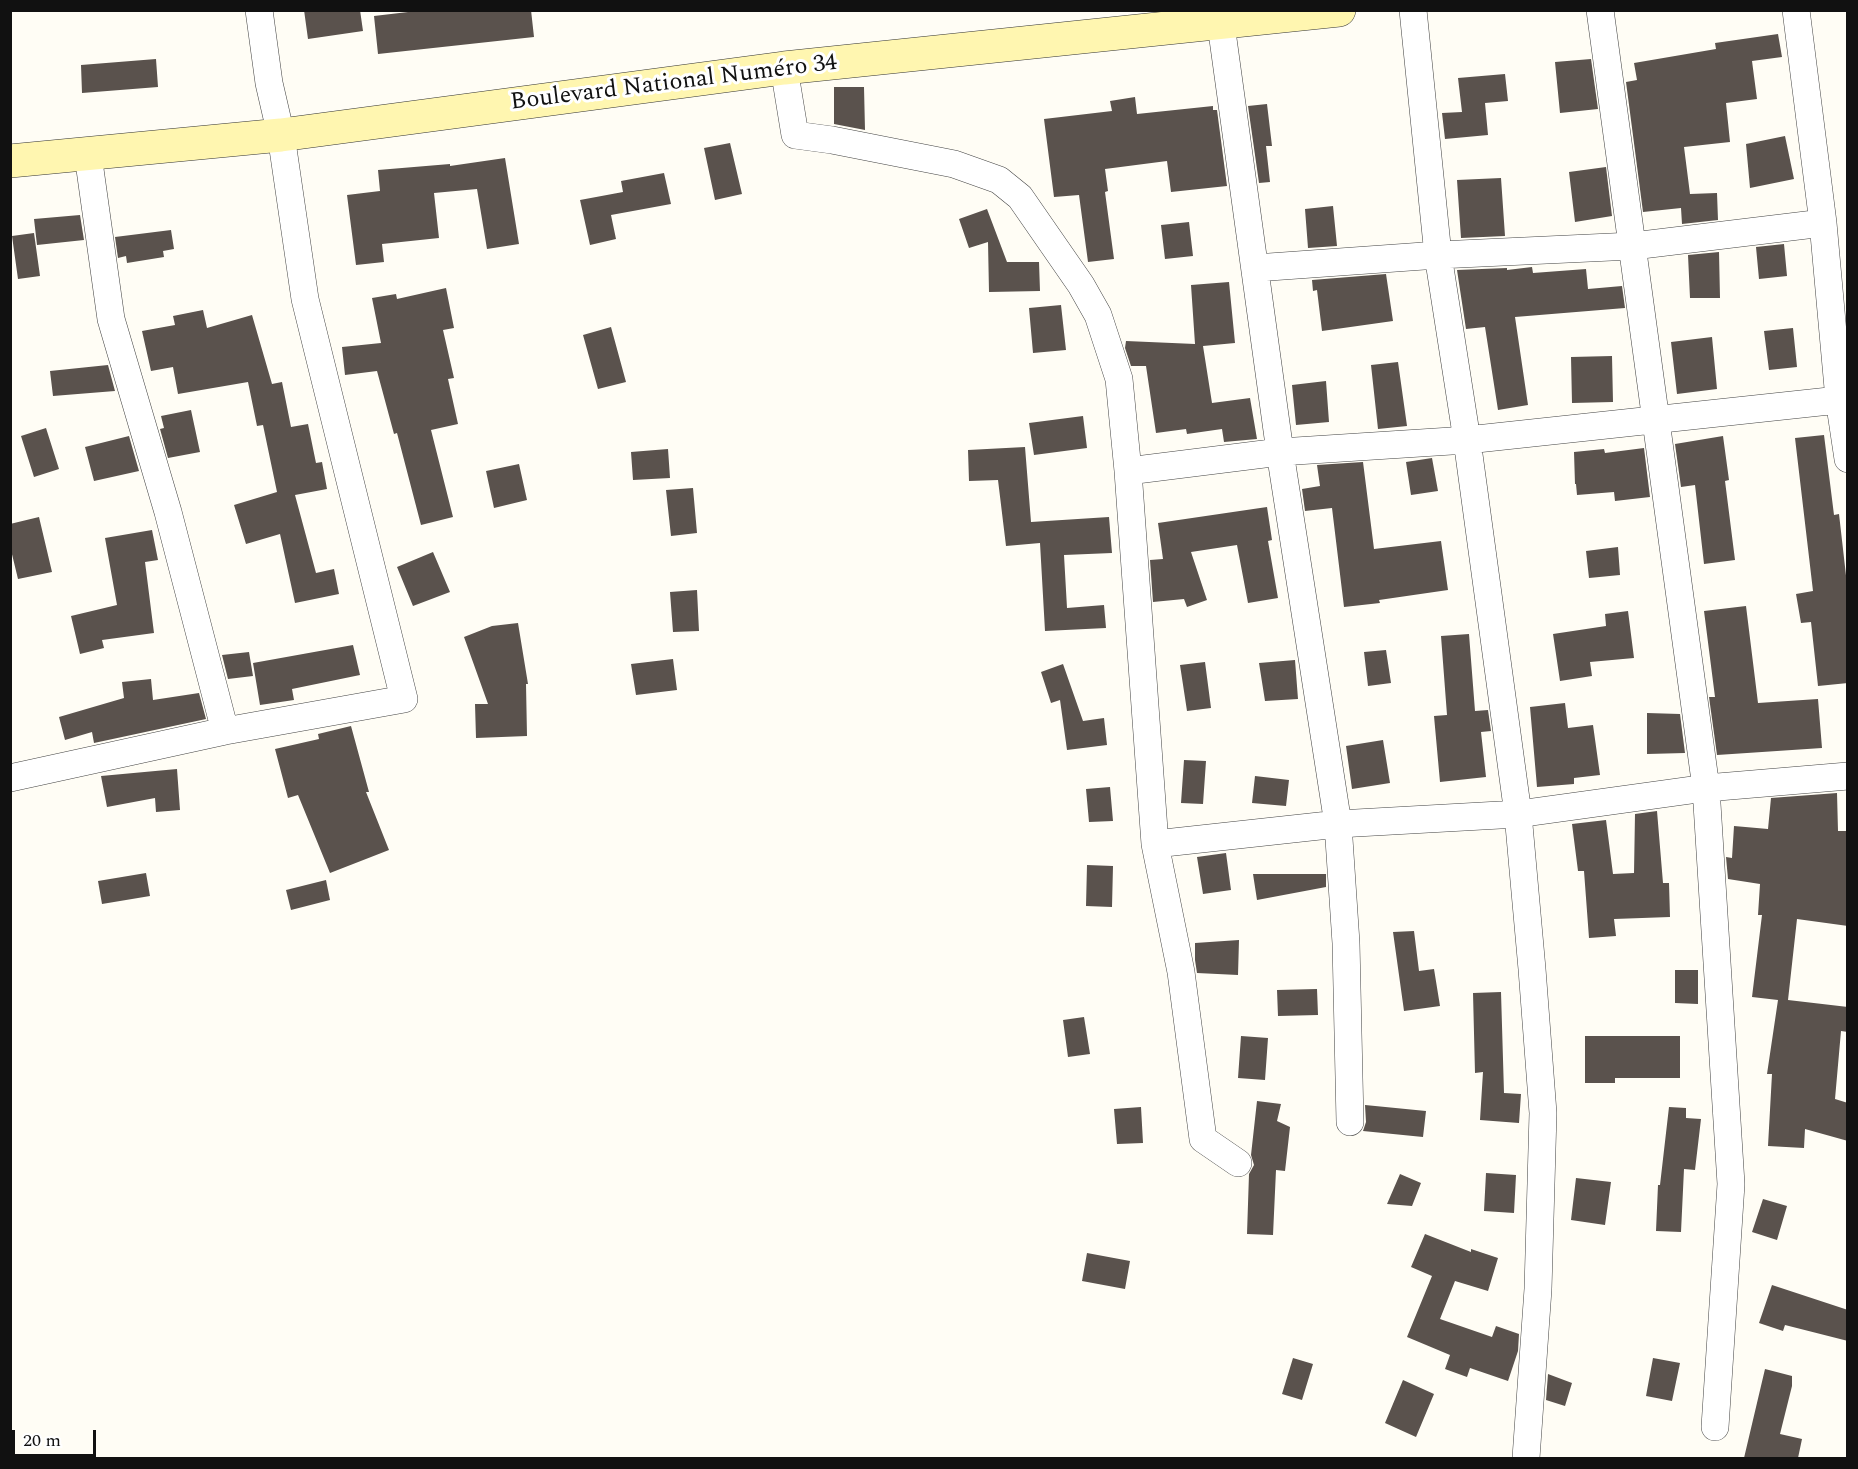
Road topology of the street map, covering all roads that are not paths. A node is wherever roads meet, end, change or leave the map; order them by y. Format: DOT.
graph roads {
  1 [pos="259,10"];
  2 [pos="1339,10"];
  3 [pos="1413,10"];
  4 [pos="1600,10"];
  5 [pos="1796,10"];
  6 [pos="1219,16"];
  7 [pos="784,68"];
  8 [pos="281,135"];
  9 [pos="88,154"];
  10 [pos="10,161"];
  11 [pos="1823,223"];
  12 [pos="1633,246"];
  13 [pos="1438,255"];
  14 [pos="1255,268"];
  15 [pos="1843,399"];
  16 [pos="1656,420"];
  17 [pos="1467,440"];
  18 [pos="1280,452"];
  19 [pos="1848,459"];
  20 [pos="1128,471"];
  21 [pos="225,731"];
  22 [pos="1848,776"];
  23 [pos="10,778"];
  24 [pos="1706,788"];
  25 [pos="1518,814"];
  26 [pos="1338,824"];
  27 [pos="1155,844"];
  28 [pos="1350,1122"];
  29 [pos="1238,1163"];
  30 [pos="1715,1426"];
  31 [pos="1526,1458"];
  1 -- 8 [label="street"];
  2 -- 6 [label="main road, Boulevard National Numéro 34"];
  3 -- 13 [label="street"];
  4 -- 12 [label="street"];
  5 -- 11 [label="street"];
  6 -- 7 [label="main road, Boulevard National Numéro 34"];
  6 -- 14 [label="street"];
  7 -- 8 [label="main road, Boulevard National Numéro 34"];
  7 -- 20 [label="street"];
  8 -- 9 [label="main road, Boulevard National Numéro 34"];
  8 -- 21 [label="street"];
  9 -- 10 [label="main road, Boulevard National Numéro 34"];
  9 -- 21 [label="street"];
  11 -- 12 [label="street"];
  11 -- 15 [label="street"];
  12 -- 13 [label="street"];
  12 -- 16 [label="street"];
  13 -- 14 [label="street"];
  13 -- 17 [label="street"];
  14 -- 18 [label="street"];
  15 -- 16 [label="street"];
  15 -- 19 [label="street"];
  16 -- 17 [label="street"];
  16 -- 24 [label="street"];
  17 -- 18 [label="street"];
  17 -- 25 [label="street"];
  18 -- 20 [label="street"];
  18 -- 26 [label="street"];
  20 -- 27 [label="street"];
  21 -- 23 [label="street"];
  22 -- 24 [label="street"];
  24 -- 25 [label="street"];
  24 -- 30 [label="street"];
  25 -- 26 [label="street"];
  25 -- 31 [label="street"];
  26 -- 27 [label="street"];
  26 -- 28 [label="street"];
  27 -- 29 [label="street"];
}
